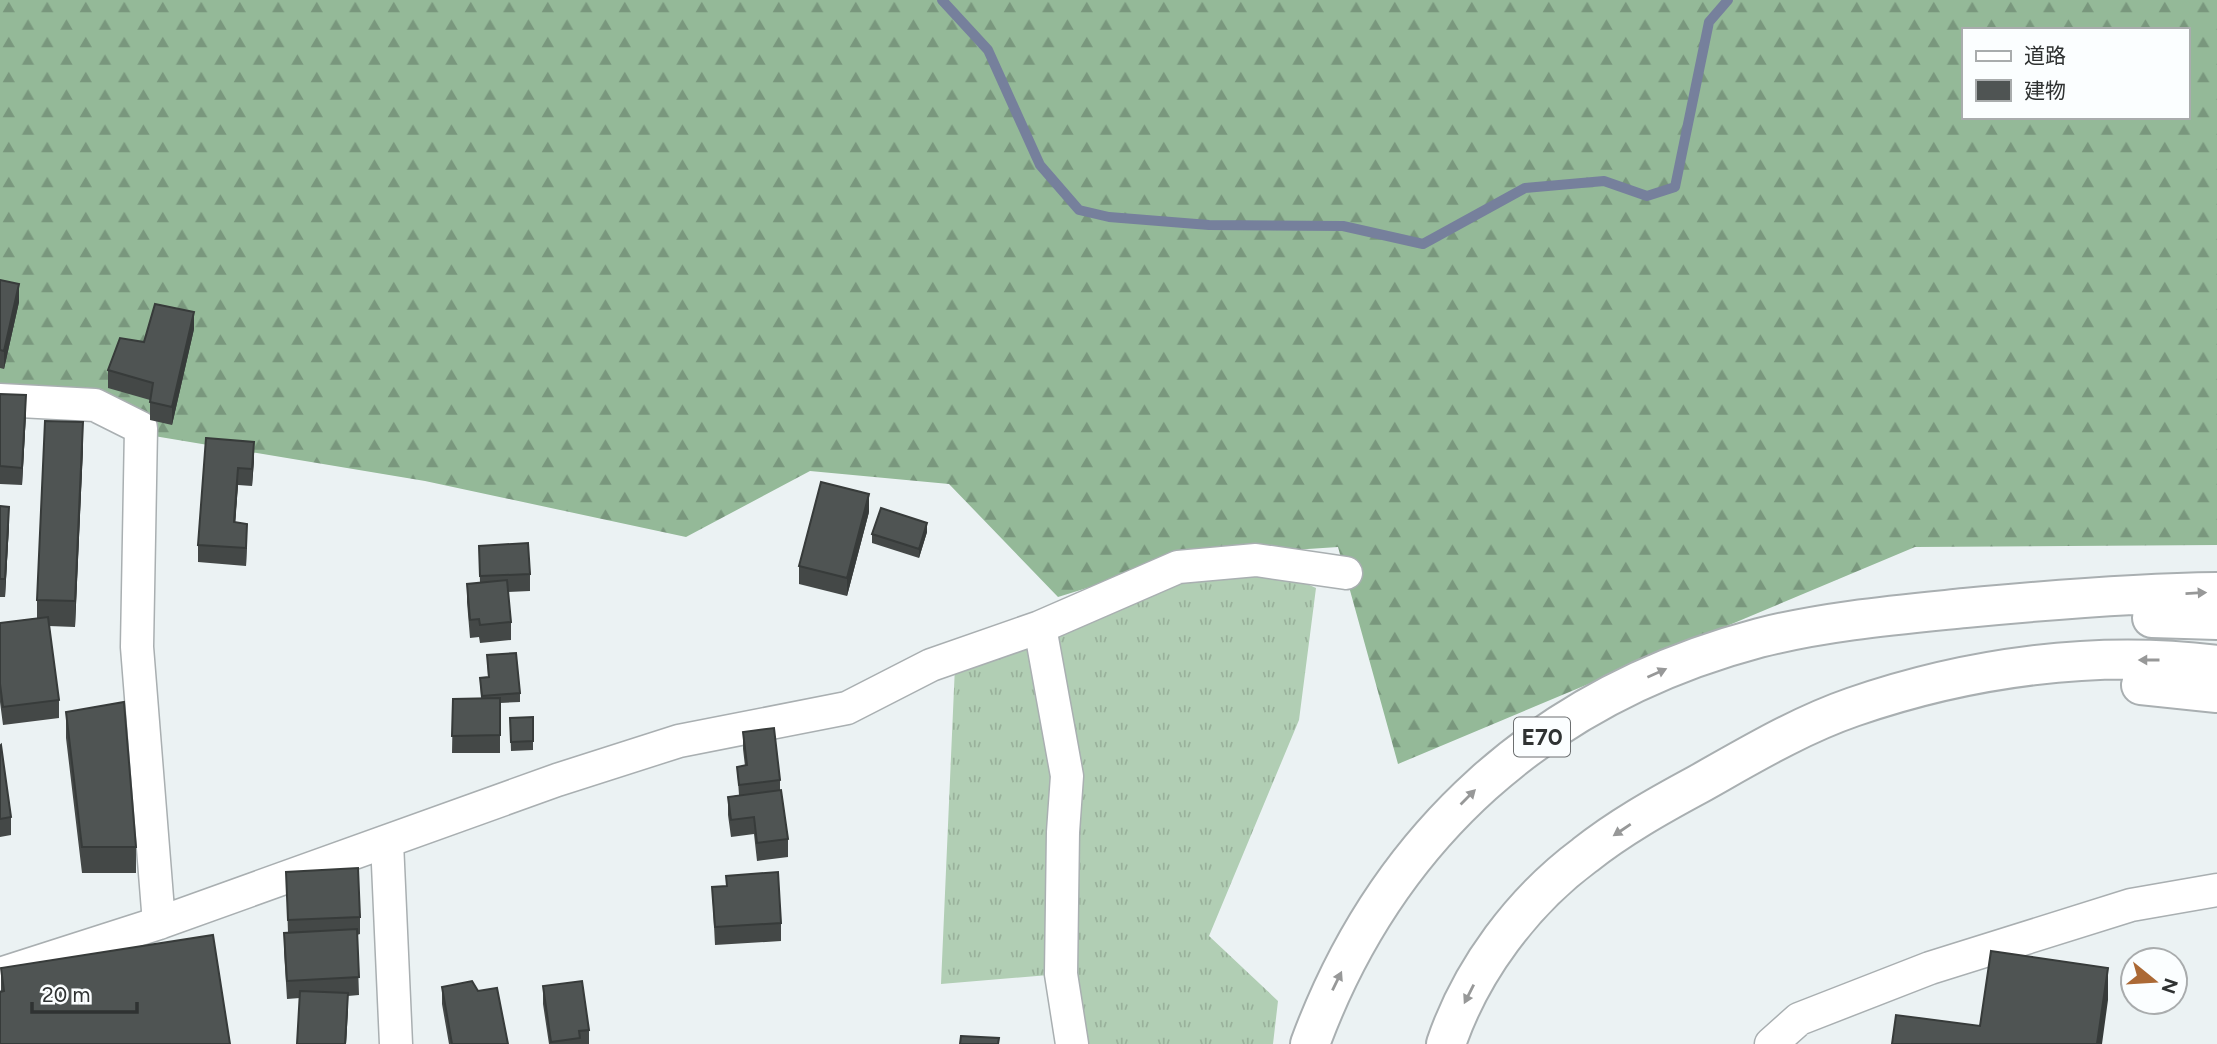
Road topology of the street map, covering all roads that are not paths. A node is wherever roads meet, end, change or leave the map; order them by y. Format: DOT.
graph roads {
  1 [pos="0,400"];
  2 [pos="1346,573"];
  3 [pos="2217,592"];
  4 [pos="1908,614"];
  5 [pos="2217,620"];
  6 [pos="1040,627"];
  7 [pos="2217,665"];
  8 [pos="2217,693"];
  9 [pos="1680,794"];
  10 [pos="387,842"];
  11 [pos="2217,890"];
  12 [pos="159,923"];
  13 [pos="0,974"];
  14 [pos="396,1044"];
  15 [pos="1072,1044"];
  16 [pos="1310,1044"];
  17 [pos="1446,1044"];
  18 [pos="1771,1044"];
  1 -- 12 [label="street"];
  2 -- 6 [label="street"];
  4 -- 3 [label="highway, one-way"];
  4 -- 5 [label="highway"];
  16 -- 4 [label="highway, E70, one-way"];
  6 -- 10 [label="street"];
  6 -- 15 [label="street"];
  7 -- 9 [label="highway, one-way"];
  8 -- 9 [label="highway"];
  9 -- 17 [label="highway, one-way"];
  10 -- 12 [label="street"];
  10 -- 14 [label="street"];
  11 -- 18 [label="street"];
  12 -- 13 [label="street"];
}
